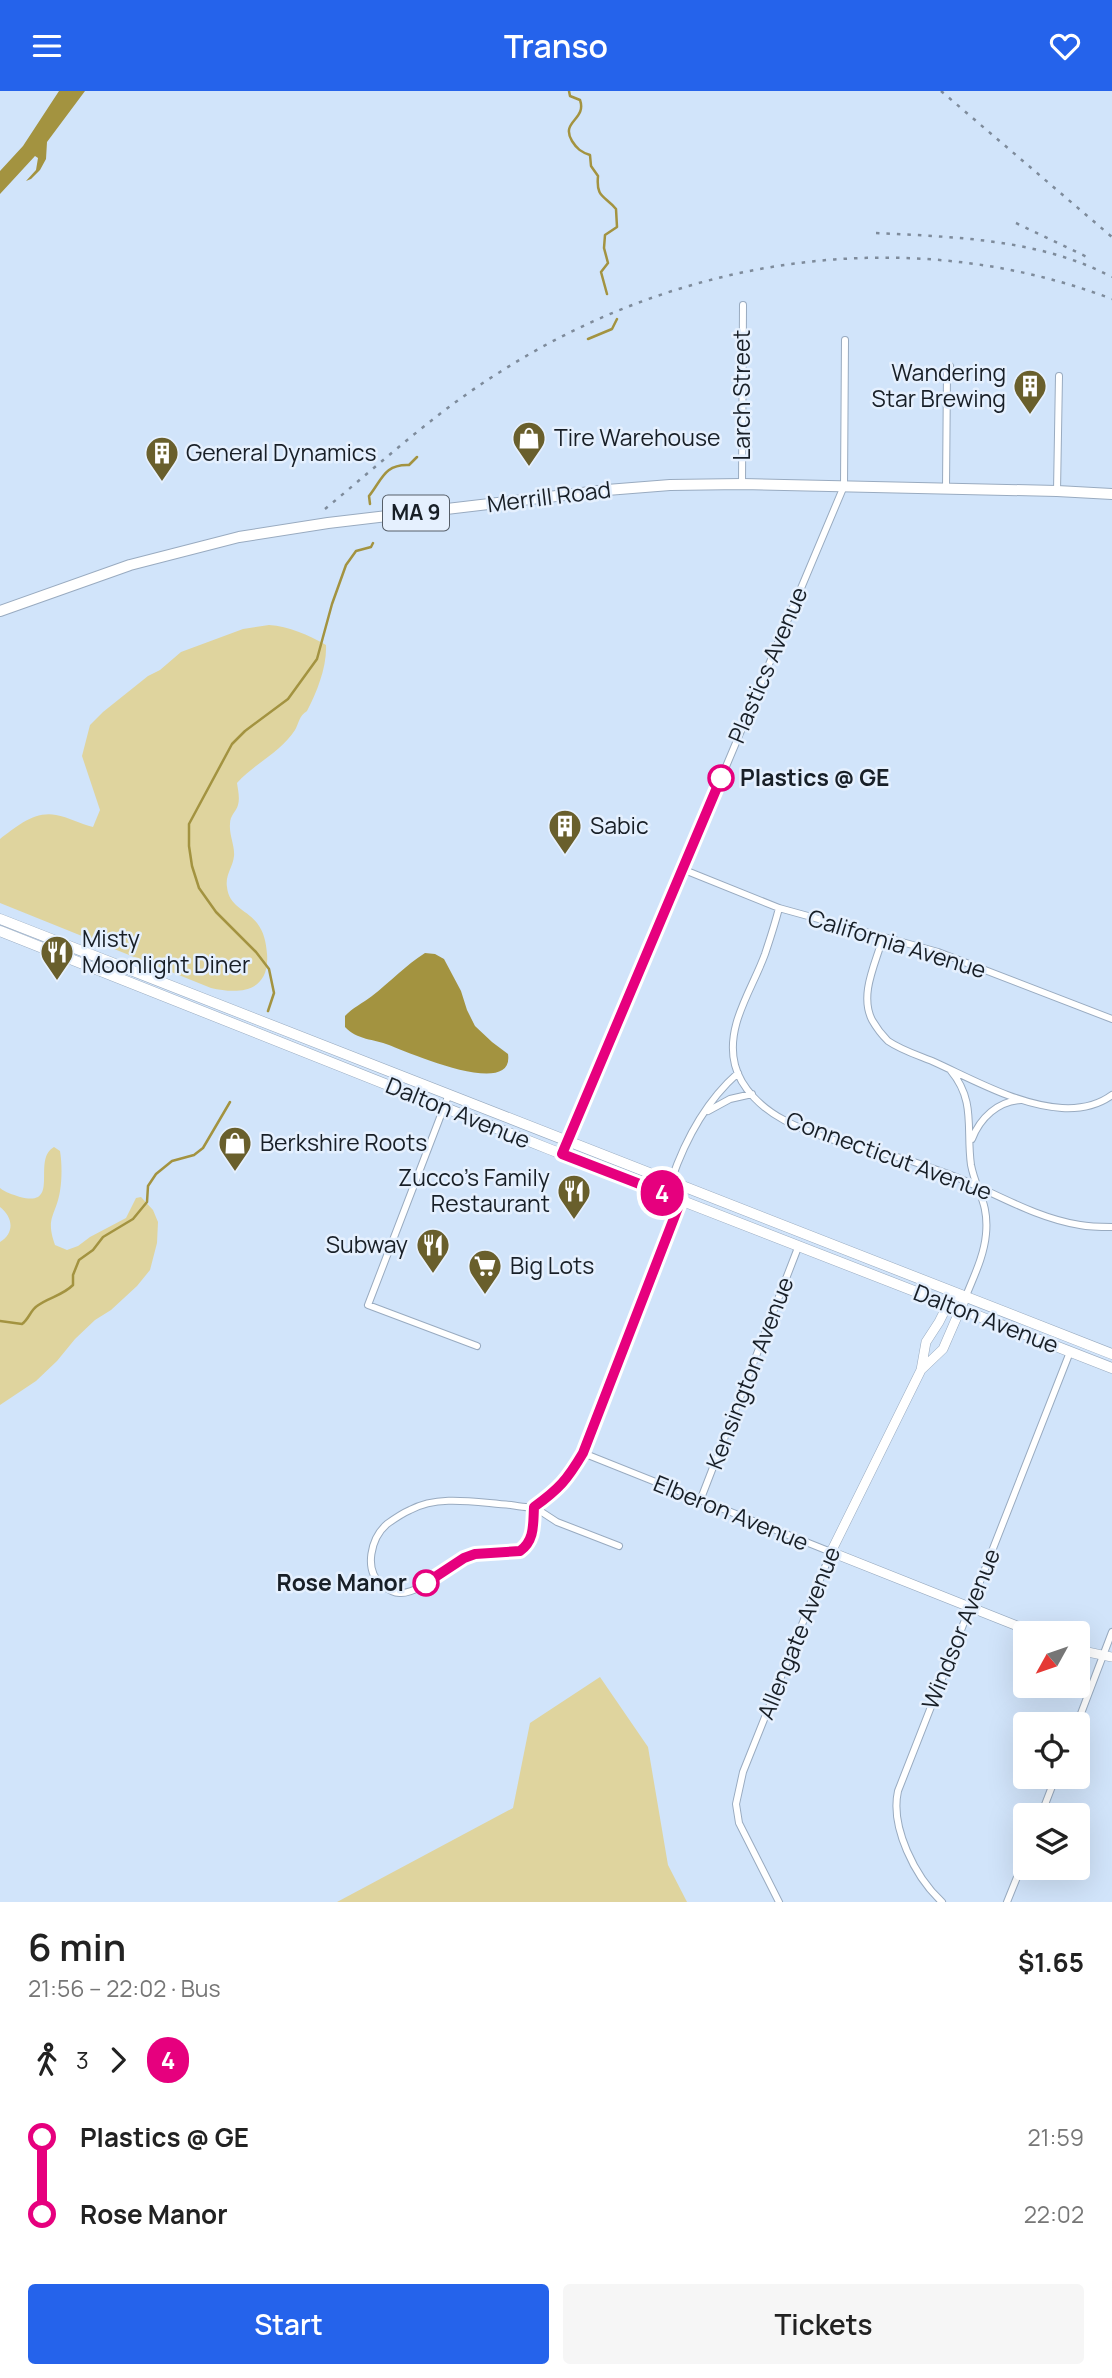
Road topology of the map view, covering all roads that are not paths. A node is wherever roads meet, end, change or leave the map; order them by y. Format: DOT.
graph roads {
  1 [pos="743,305"];
  2 [pos="845,340"];
  3 [pos="950,366"];
  4 [pos="1059,376"];
  5 [pos="742,484"];
  6 [pos="844,486"];
  7 [pos="946,488"];
  8 [pos="1057,491"];
  9 [pos="1112,494"];
  10 [pos="0,611"];
  11 [pos="682,869"];
  12 [pos="779,908"];
  13 [pos="0,919"];
  14 [pos="0,931"];
  15 [pos="883,937"];
  16 [pos="1112,1019"];
  17 [pos="950,1069"];
  18 [pos="738,1073"];
  19 [pos="449,1094"];
  20 [pos="752,1094"];
  21 [pos="1112,1095"];
  22 [pos="1026,1100"];
  23 [pos="444,1107"];
  24 [pos="700,1116"];
  25 [pos="568,1140"];
  26 [pos="970,1144"];
  27 [pos="562,1154"];
  28 [pos="671,1181"];
  29 [pos="980,1188"];
  30 [pos="681,1200"];
  31 [pos="1112,1227"];
  32 [pos="799,1245"];
  33 [pos="966,1296"];
  34 [pos="948,1304"];
  35 [pos="960,1309"];
  36 [pos="477,1346"];
  37 [pos="1070,1352"];
  38 [pos="1112,1354"];
  39 [pos="1112,1368"];
  40 [pos="922,1370"];
  41 [pos="583,1453"];
  42 [pos="700,1501"];
  43 [pos="534,1507"];
  44 [pos="619,1546"];
  45 [pos="831,1552"];
  46 [pos="970,1607"];
  47 [pos="1013,1624"];
  48 [pos="1112,1632"];
  49 [pos="1107,1656"];
  50 [pos="1081,1712"];
  51 [pos="1016,1880"];
  52 [pos="779,1902"];
  53 [pos="942,1902"];
  54 [pos="1007,1902"];
  1 -- 5 [label="street, Larch Street"];
  2 -- 6 [label="street"];
  3 -- 7 [label="street"];
  4 -- 8 [label="street"];
  5 -- 6 [label="highway, Merrill Road / MA 9"];
  5 -- 10 [label="highway, Merrill Road / MA 9"];
  6 -- 7 [label="highway, Merrill Road / MA 9"];
  6 -- 11 [label="street, Plastics Avenue"];
  7 -- 8 [label="highway, Merrill Road / MA 9"];
  8 -- 9 [label="highway, Merrill Road / MA 9"];
  11 -- 12 [label="street, California Avenue"];
  11 -- 25 [label="street, Plastics Avenue"];
  12 -- 15 [label="street, California Avenue"];
  12 -- 18 [label="street"];
  13 -- 19 [label="main road, Dalton Avenue"];
  14 -- 23 [label="main road, Dalton Avenue"];
  15 -- 16 [label="street, California Avenue"];
  15 -- 17 [label="street"];
  17 -- 22 [label="street"];
  17 -- 26 [label="street"];
  18 -- 20 [label="street, Connecticut Avenue"];
  18 -- 24 [label="street"];
  19 -- 23 [label="street"];
  19 -- 25 [label="main road, Dalton Avenue"];
  20 -- 24 [label="street"];
  20 -- 29 [label="street, Connecticut Avenue"];
  21 -- 22 [label="street"];
  22 -- 26 [label="street"];
  23 -- 27 [label="main road, Dalton Avenue"];
  23 -- 36 [label="street"];
  24 -- 28 [label="street"];
  25 -- 27 [label="street, Plastics Avenue"];
  25 -- 28 [label="main road, Dalton Avenue"];
  26 -- 29 [label="street"];
  27 -- 30 [label="main road, Dalton Avenue"];
  28 -- 33 [label="main road, Dalton Avenue"];
  29 -- 31 [label="street, Connecticut Avenue"];
  29 -- 33 [label="street"];
  30 -- 32 [label="main road, Dalton Avenue"];
  30 -- 41 [label="street"];
  32 -- 34 [label="main road, Dalton Avenue"];
  32 -- 42 [label="street, Kensington Avenue"];
  33 -- 34 [label="street"];
  33 -- 35 [label="street, Allengate Avenue"];
  33 -- 38 [label="main road, Dalton Avenue"];
  34 -- 35 [label="main road, Dalton Avenue"];
  34 -- 40 [label="street, Allengate Avenue"];
  35 -- 37 [label="main road, Dalton Avenue"];
  35 -- 40 [label="street, Allengate Avenue"];
  37 -- 39 [label="main road, Dalton Avenue"];
  37 -- 46 [label="street, Windsor Avenue"];
  40 -- 45 [label="street, Allengate Avenue"];
  41 -- 42 [label="street, Elberon Avenue"];
  41 -- 43 [label="street"];
  42 -- 45 [label="street, Elberon Avenue"];
  43 -- 43 [label="street"];
  43 -- 44 [label="street"];
  45 -- 46 [label="street, Elberon Avenue"];
  45 -- 52 [label="street, Allengate Avenue"];
  46 -- 47 [label="street, Elberon Avenue"];
  46 -- 53 [label="street, Windsor Avenue"];
  48 -- 49 [label="street"];
  49 -- 50 [label="street"];
  51 -- 54 [label="street"];
}
